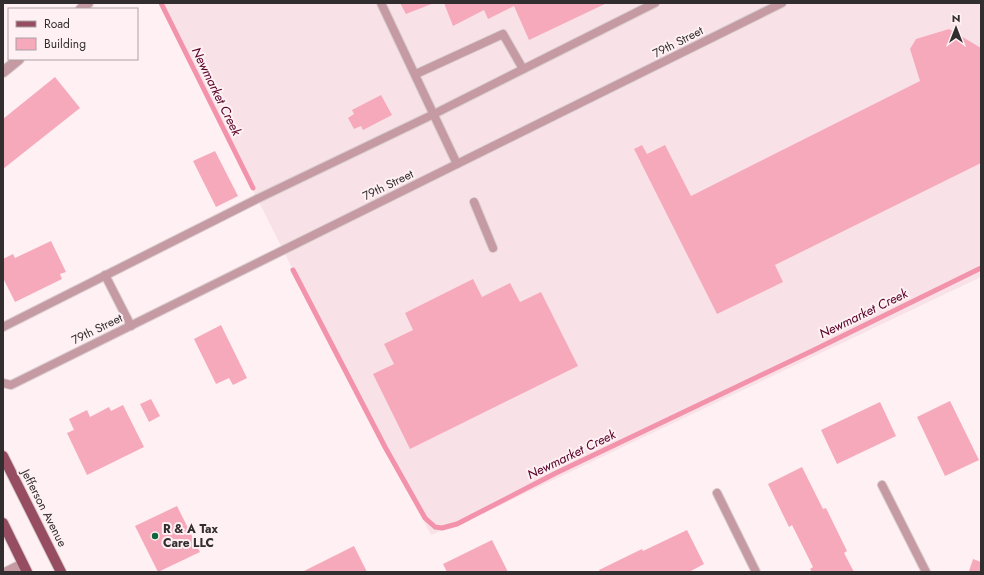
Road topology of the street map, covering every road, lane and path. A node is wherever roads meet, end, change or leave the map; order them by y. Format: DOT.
graph roads {
  1 [pos="381,3"];
  2 [pos="655,3"];
  3 [pos="782,3"];
  4 [pos="18,60"];
  5 [pos="523,69"];
  6 [pos="3,72"];
  7 [pos="416,74"];
  8 [pos="434,114"];
  9 [pos="457,164"];
  10 [pos="474,202"];
  11 [pos="493,248"];
  12 [pos="105,275"];
  13 [pos="131,326"];
  14 [pos="3,327"];
  15 [pos="3,384"];
  16 [pos="3,456"];
  17 [pos="882,485"];
  18 [pos="717,493"];
  19 [pos="3,523"];
  20 [pos="25,568"];
  21 [pos="7,572"];
  22 [pos="61,572"];
  23 [pos="756,572"];
  24 [pos="926,572"];
  1 -- 7 [label="lane"];
  2 -- 5 [label="lane"];
  3 -- 9 [label="lane, 79th Street"];
  4 -- 6 [label="street"];
  5 -- 7 [label="lane"];
  5 -- 8 [label="lane"];
  7 -- 8 [label="lane"];
  8 -- 9 [label="lane"];
  8 -- 12 [label="lane"];
  9 -- 13 [label="lane, 79th Street"];
  10 -- 11 [label="lane"];
  12 -- 13 [label="lane"];
  12 -- 14 [label="lane"];
  13 -- 15 [label="lane, 79th Street"];
  16 -- 22 [label="main road, Jefferson Avenue"];
  17 -- 24 [label="lane"];
  18 -- 23 [label="lane"];
  19 -- 20 [label="main road"];
  20 -- 21 [label="street"];
}
